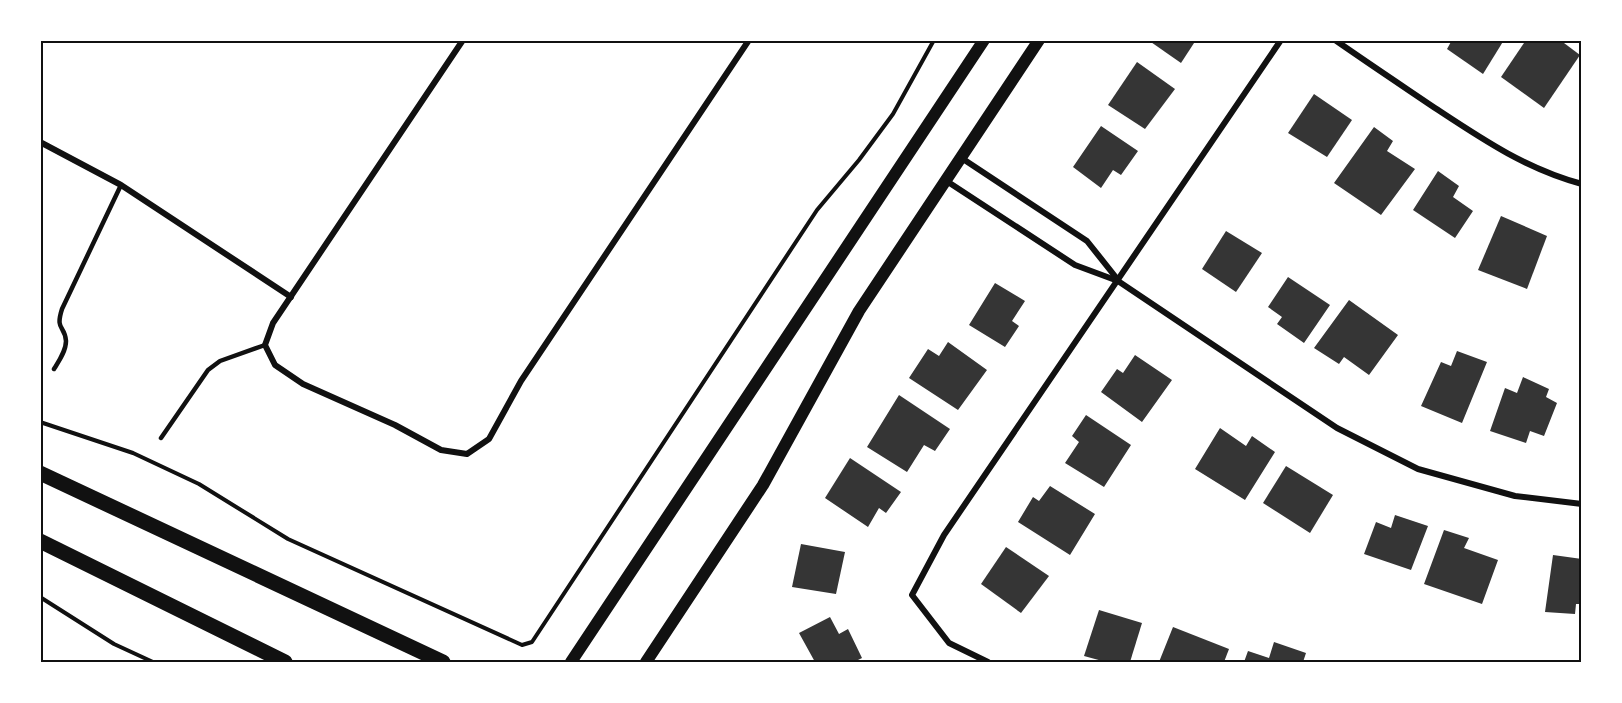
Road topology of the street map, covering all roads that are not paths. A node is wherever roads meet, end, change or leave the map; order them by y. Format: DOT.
graph roads {
  1 [pos="463,40"];
  2 [pos="749,40"];
  3 [pos="984,40"];
  4 [pos="1039,40"];
  5 [pos="1281,40"];
  6 [pos="1335,40"];
  7 [pos="40,142"];
  8 [pos="960,157"];
  9 [pos="945,180"];
  10 [pos="121,184"];
  11 [pos="1581,184"];
  12 [pos="1118,281"];
  13 [pos="291,297"];
  14 [pos="265,345"];
  15 [pos="54,369"];
  16 [pos="161,438"];
  17 [pos="40,473"];
  18 [pos="1581,504"];
  19 [pos="40,541"];
  20 [pos="285,663"];
  21 [pos="443,663"];
  22 [pos="571,663"];
  23 [pos="646,663"];
  24 [pos="988,663"];
  1 -- 13 [label="street"];
  2 -- 14 [label="street"];
  3 -- 22 [label="main road"];
  4 -- 8 [label="main road"];
  5 -- 12 [label="street"];
  6 -- 11 [label="street"];
  7 -- 10 [label="street"];
  8 -- 9 [label="main road"];
  8 -- 12 [label="street"];
  9 -- 12 [label="street"];
  9 -- 23 [label="main road"];
  10 -- 13 [label="street"];
  10 -- 15 [label="lane"];
  12 -- 18 [label="street"];
  12 -- 24 [label="street"];
  13 -- 14 [label="street"];
  14 -- 16 [label="lane"];
  17 -- 21 [label="main road"];
  19 -- 20 [label="main road"];
}
